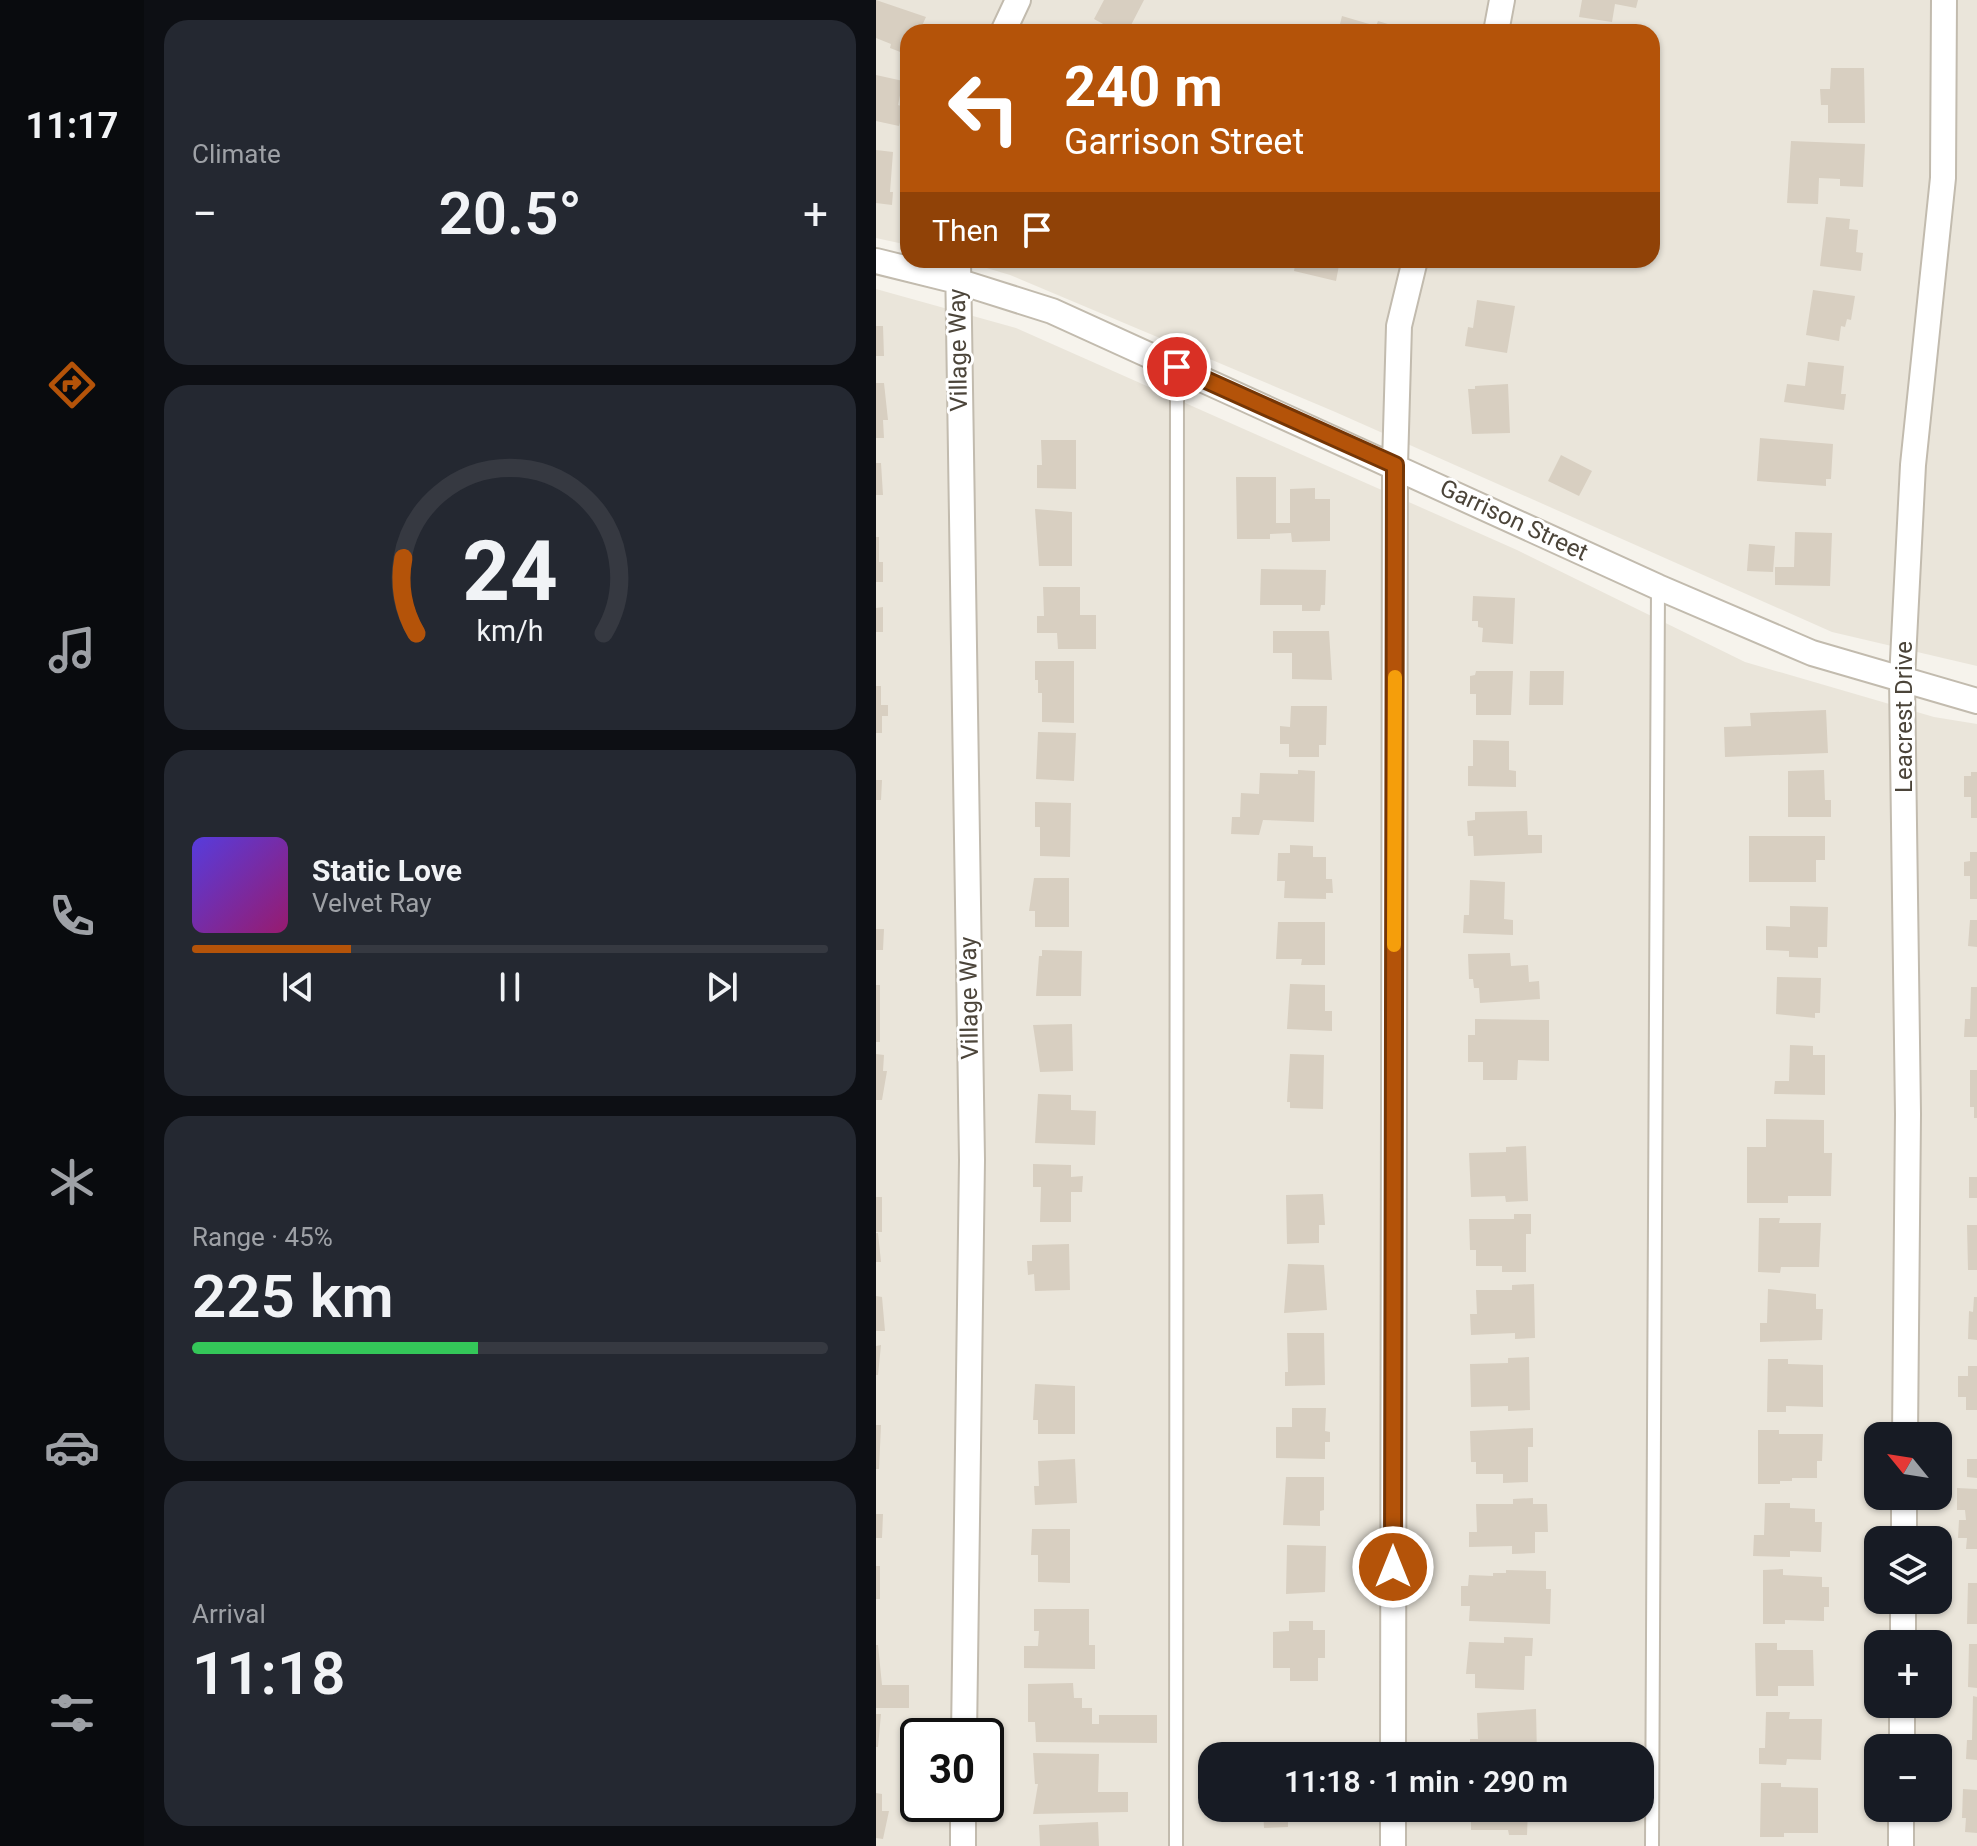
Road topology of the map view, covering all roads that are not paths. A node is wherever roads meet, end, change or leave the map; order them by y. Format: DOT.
graph roads {
  1 [pos="1018,0"];
  2 [pos="1502,0"];
  3 [pos="1944,0"];
  4 [pos="1007,24"];
  5 [pos="1498,24"];
  6 [pos="876,261"];
  7 [pos="900,264"];
  8 [pos="933,268"];
  9 [pos="1413,268"];
  10 [pos="958,271"];
  11 [pos="1177,367"];
  12 [pos="1395,465"];
  13 [pos="1658,587"];
  14 [pos="1902,679"];
  15 [pos="1977,701"];
  16 [pos="1905,1422"];
  17 [pos="964,1718"];
  18 [pos="1393,1742"];
  19 [pos="963,1822"];
  20 [pos="1393,1822"];
  21 [pos="1901,1822"];
  22 [pos="963,1846"];
  23 [pos="1176,1846"];
  24 [pos="1393,1846"];
  25 [pos="1652,1846"];
  26 [pos="1901,1846"];
  1 -- 4 [label="street"];
  2 -- 5 [label="street"];
  3 -- 14 [label="street, Leacrest Drive"];
  6 -- 7 [label="street, Garrison Street"];
  8 -- 10 [label="street, Garrison Street"];
  9 -- 12 [label="street"];
  10 -- 11 [label="street, Garrison Street"];
  10 -- 17 [label="street, Village Way"];
  11 -- 12 [label="street, Garrison Street"];
  11 -- 23 [label="lane"];
  12 -- 13 [label="street, Garrison Street"];
  12 -- 18 [label="street"];
  13 -- 14 [label="street, Garrison Street"];
  13 -- 25 [label="lane"];
  14 -- 15 [label="street, Garrison Street"];
  14 -- 16 [label="street, Leacrest Drive"];
  19 -- 22 [label="street"];
  20 -- 24 [label="street"];
  21 -- 26 [label="street"];
}
